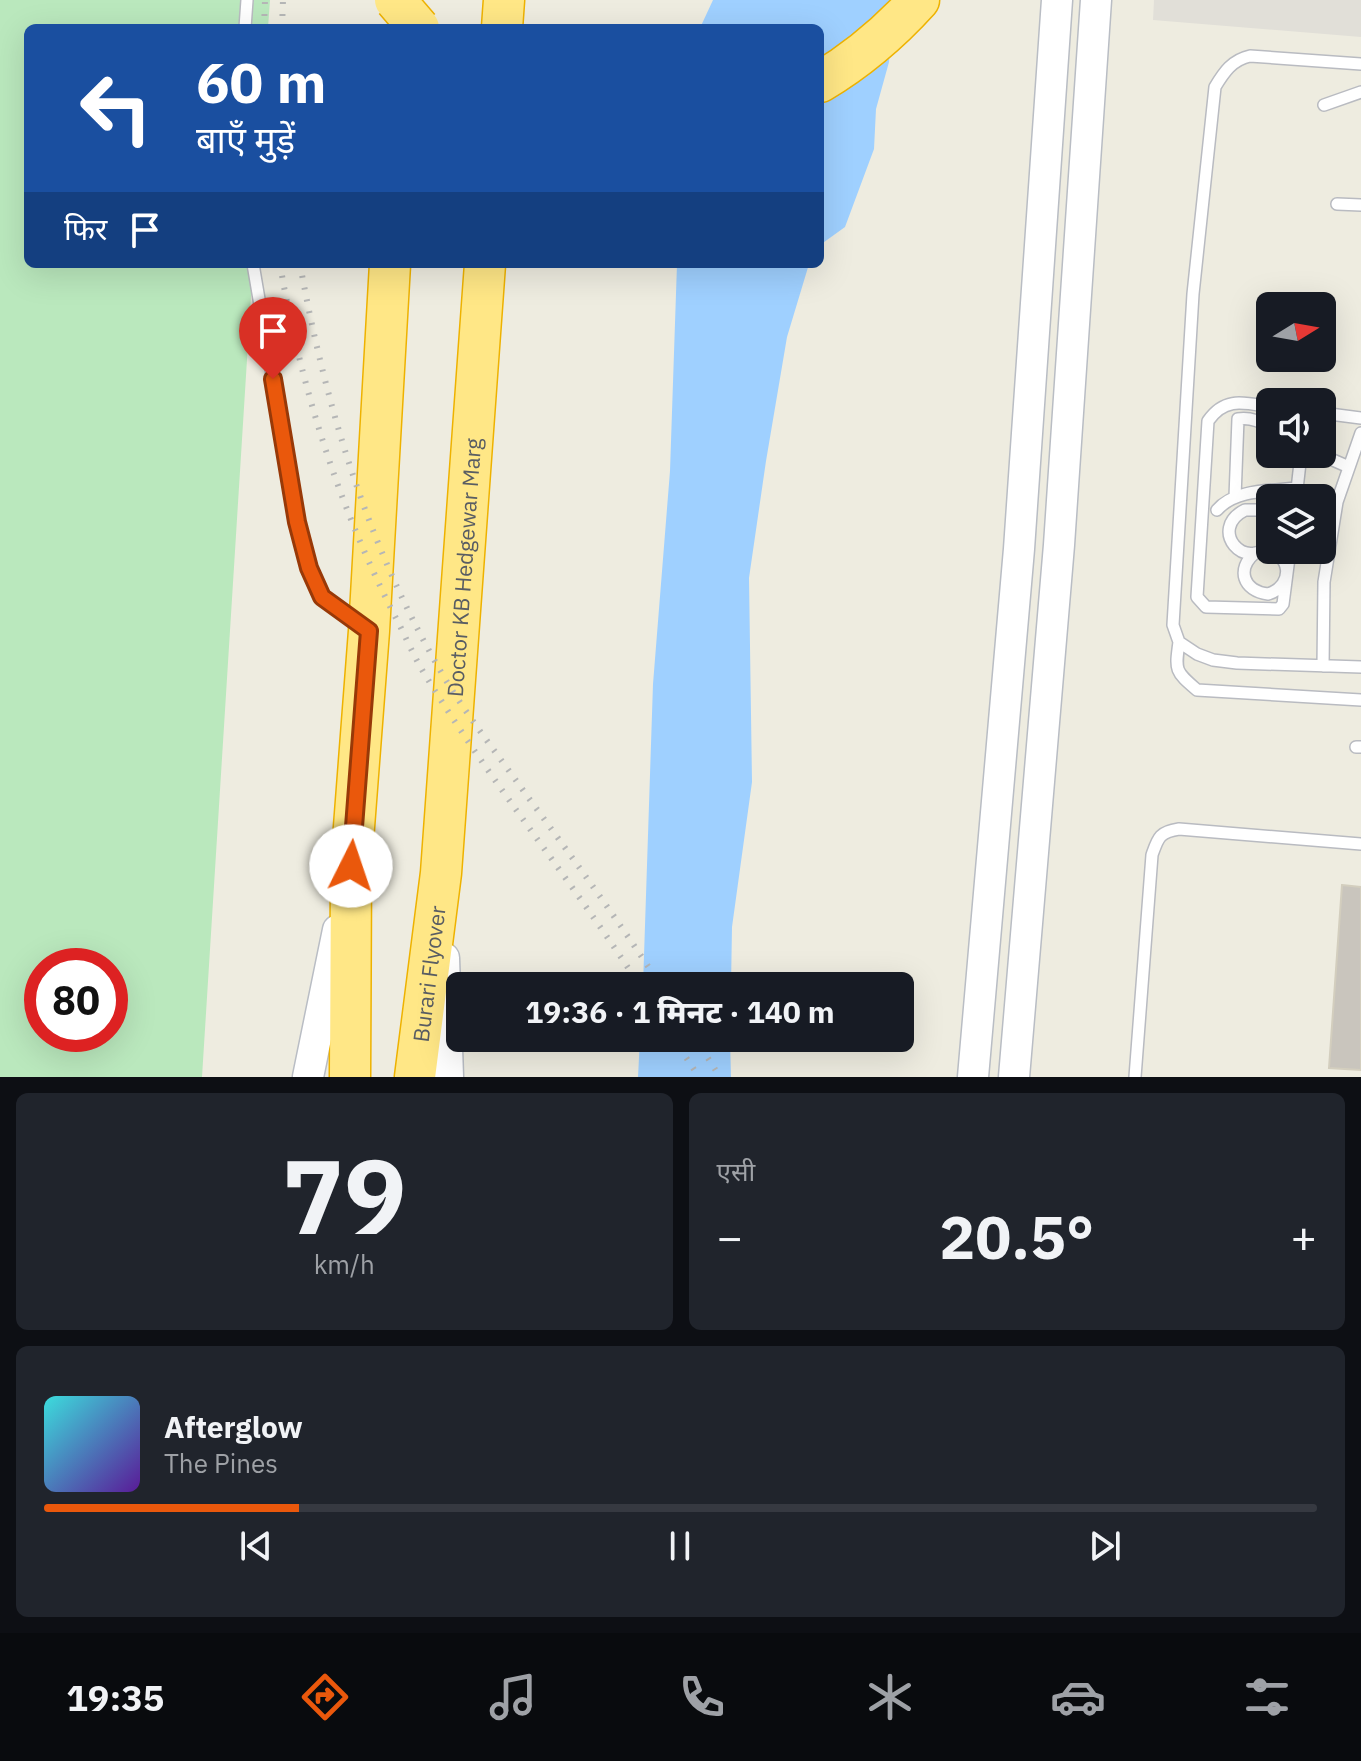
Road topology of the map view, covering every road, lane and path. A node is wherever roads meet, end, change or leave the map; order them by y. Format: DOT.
graph roads {
  1 [pos="247,0"];
  2 [pos="395,0"];
  3 [pos="406,0"];
  4 [pos="504,0"];
  5 [pos="919,0"];
  6 [pos="1057,0"];
  7 [pos="1096,0"];
  8 [pos="245,24"];
  9 [pos="404,24"];
  10 [pos="416,24"];
  11 [pos="502,24"];
  12 [pos="1361,64"];
  13 [pos="824,80"];
  14 [pos="1361,92"];
  15 [pos="1324,105"];
  16 [pos="1337,204"];
  17 [pos="1361,205"];
  18 [pos="254,268"];
  19 [pos="390,268"];
  20 [pos="485,268"];
  21 [pos="1256,405"];
  22 [pos="1336,415"];
  23 [pos="1361,418"];
  24 [pos="1256,420"];
  25 [pos="1361,433"];
  26 [pos="1336,461"];
  27 [pos="1349,467"];
  28 [pos="1256,496"];
  29 [pos="1235,497"];
  30 [pos="1217,510"];
  31 [pos="1256,510"];
  32 [pos="1256,552"];
  33 [pos="1256,554"];
  34 [pos="1285,564"];
  35 [pos="1288,564"];
  36 [pos="1287,574"];
  37 [pos="369,631"];
  38 [pos="1179,642"];
  39 [pos="1323,666"];
  40 [pos="1361,667"];
  41 [pos="1361,700"];
  42 [pos="1361,844"];
  43 [pos="351,866"];
  44 [pos="441,873"];
  45 [pos="308,1077"];
  46 [pos="350,1077"];
  47 [pos="415,1077"];
  48 [pos="448,1077"];
  49 [pos="973,1077"];
  50 [pos="1014,1077"];
  51 [pos="1135,1077"];
  1 -- 8 [label="lane"];
  2 -- 10 [label="highway, bridge"];
  3 -- 9 [label="highway"];
  4 -- 11 [label="highway"];
  5 -- 13 [label="highway"];
  6 -- 49 [label="main road"];
  7 -- 50 [label="main road"];
  12 -- 38 [label="lane"];
  14 -- 15 [label="lane"];
  16 -- 17 [label="lane"];
  18 -- 37 [label="lane"];
  19 -- 37 [label="highway"];
  20 -- 44 [label="highway, Doctor KB Hedgewar Marg"];
  21 -- 36 [label="lane"];
  22 -- 23 [label="lane"];
  24 -- 29 [label="lane"];
  25 -- 27 [label="lane"];
  26 -- 27 [label="lane"];
  27 -- 39 [label="lane"];
  28 -- 29 [label="lane"];
  29 -- 30 [label="lane"];
  31 -- 32 [label="lane"];
  33 -- 36 [label="lane"];
  34 -- 36 [label="lane"];
  35 -- 36 [label="lane"];
  37 -- 43 [label="highway"];
  38 -- 39 [label="lane"];
  38 -- 41 [label="lane"];
  39 -- 40 [label="lane"];
  42 -- 51 [label="lane"];
  43 -- 45 [label="main road"];
  43 -- 46 [label="highway"];
  44 -- 47 [label="highway, Burari Flyover"];
  44 -- 48 [label="main road"];
}
